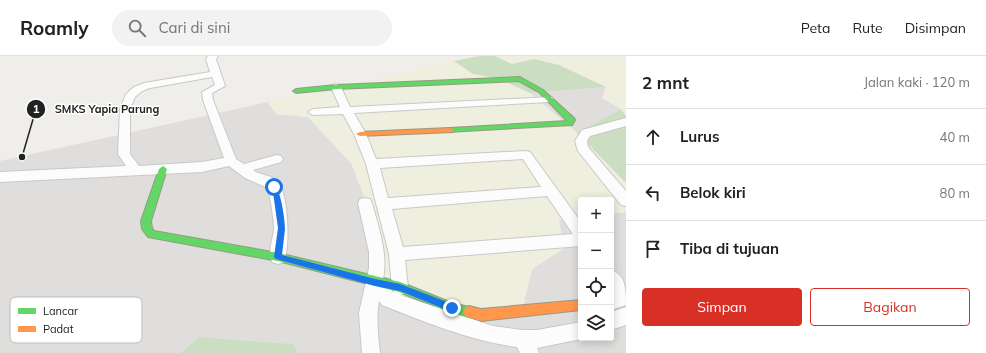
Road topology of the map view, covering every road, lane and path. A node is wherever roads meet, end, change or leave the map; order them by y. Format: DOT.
graph roads {
  1 [pos="213,56"];
  2 [pos="215,74"];
  3 [pos="336,87"];
  4 [pos="296,91"];
  5 [pos="548,99"];
  6 [pos="346,109"];
  7 [pos="313,112"];
  8 [pos="626,122"];
  9 [pos="360,134"];
  10 [pos="277,159"];
  11 [pos="372,164"];
  12 [pos="236,165"];
  13 [pos="163,169"];
  14 [pos="135,170"];
  15 [pos="0,177"];
  16 [pos="551,191"];
  17 [pos="626,201"];
  18 [pos="365,203"];
  19 [pos="383,204"];
  20 [pos="580,233"];
  21 [pos="578,240"];
  22 [pos="396,254"];
  23 [pos="278,257"];
  24 [pos="375,282"];
  25 [pos="614,282"];
  26 [pos="400,287"];
  27 [pos="614,301"];
  28 [pos="578,305"];
  29 [pos="626,316"];
  30 [pos="614,320"];
  31 [pos="578,331"];
  32 [pos="526,346"];
  33 [pos="371,353"];
  1 -- 2 [label="street"];
  2 -- 12 [label="street"];
  2 -- 14 [label="street"];
  3 -- 4 [label="street"];
  3 -- 5 [label="street"];
  3 -- 6 [label="street"];
  5 -- 6 [label="street"];
  5 -- 9 [label="street"];
  6 -- 7 [label="street"];
  6 -- 9 [label="street"];
  8 -- 17 [label="street"];
  9 -- 11 [label="street"];
  10 -- 12 [label="street"];
  11 -- 16 [label="street"];
  11 -- 19 [label="street"];
  12 -- 13 [label="street"];
  12 -- 23 [label="street"];
  13 -- 14 [label="street"];
  13 -- 23 [label="street"];
  14 -- 15 [label="street"];
  16 -- 19 [label="street"];
  16 -- 20 [label="street"];
  18 -- 24 [label="street"];
  19 -- 22 [label="street"];
  21 -- 22 [label="street"];
  22 -- 26 [label="street"];
  23 -- 24 [label="street"];
  24 -- 26 [label="street"];
  24 -- 32 [label="street"];
  24 -- 33 [label="street"];
  25 -- 27 [label="street"];
  26 -- 28 [label="street"];
  29 -- 30 [label="street"];
  31 -- 32 [label="street"];
}
